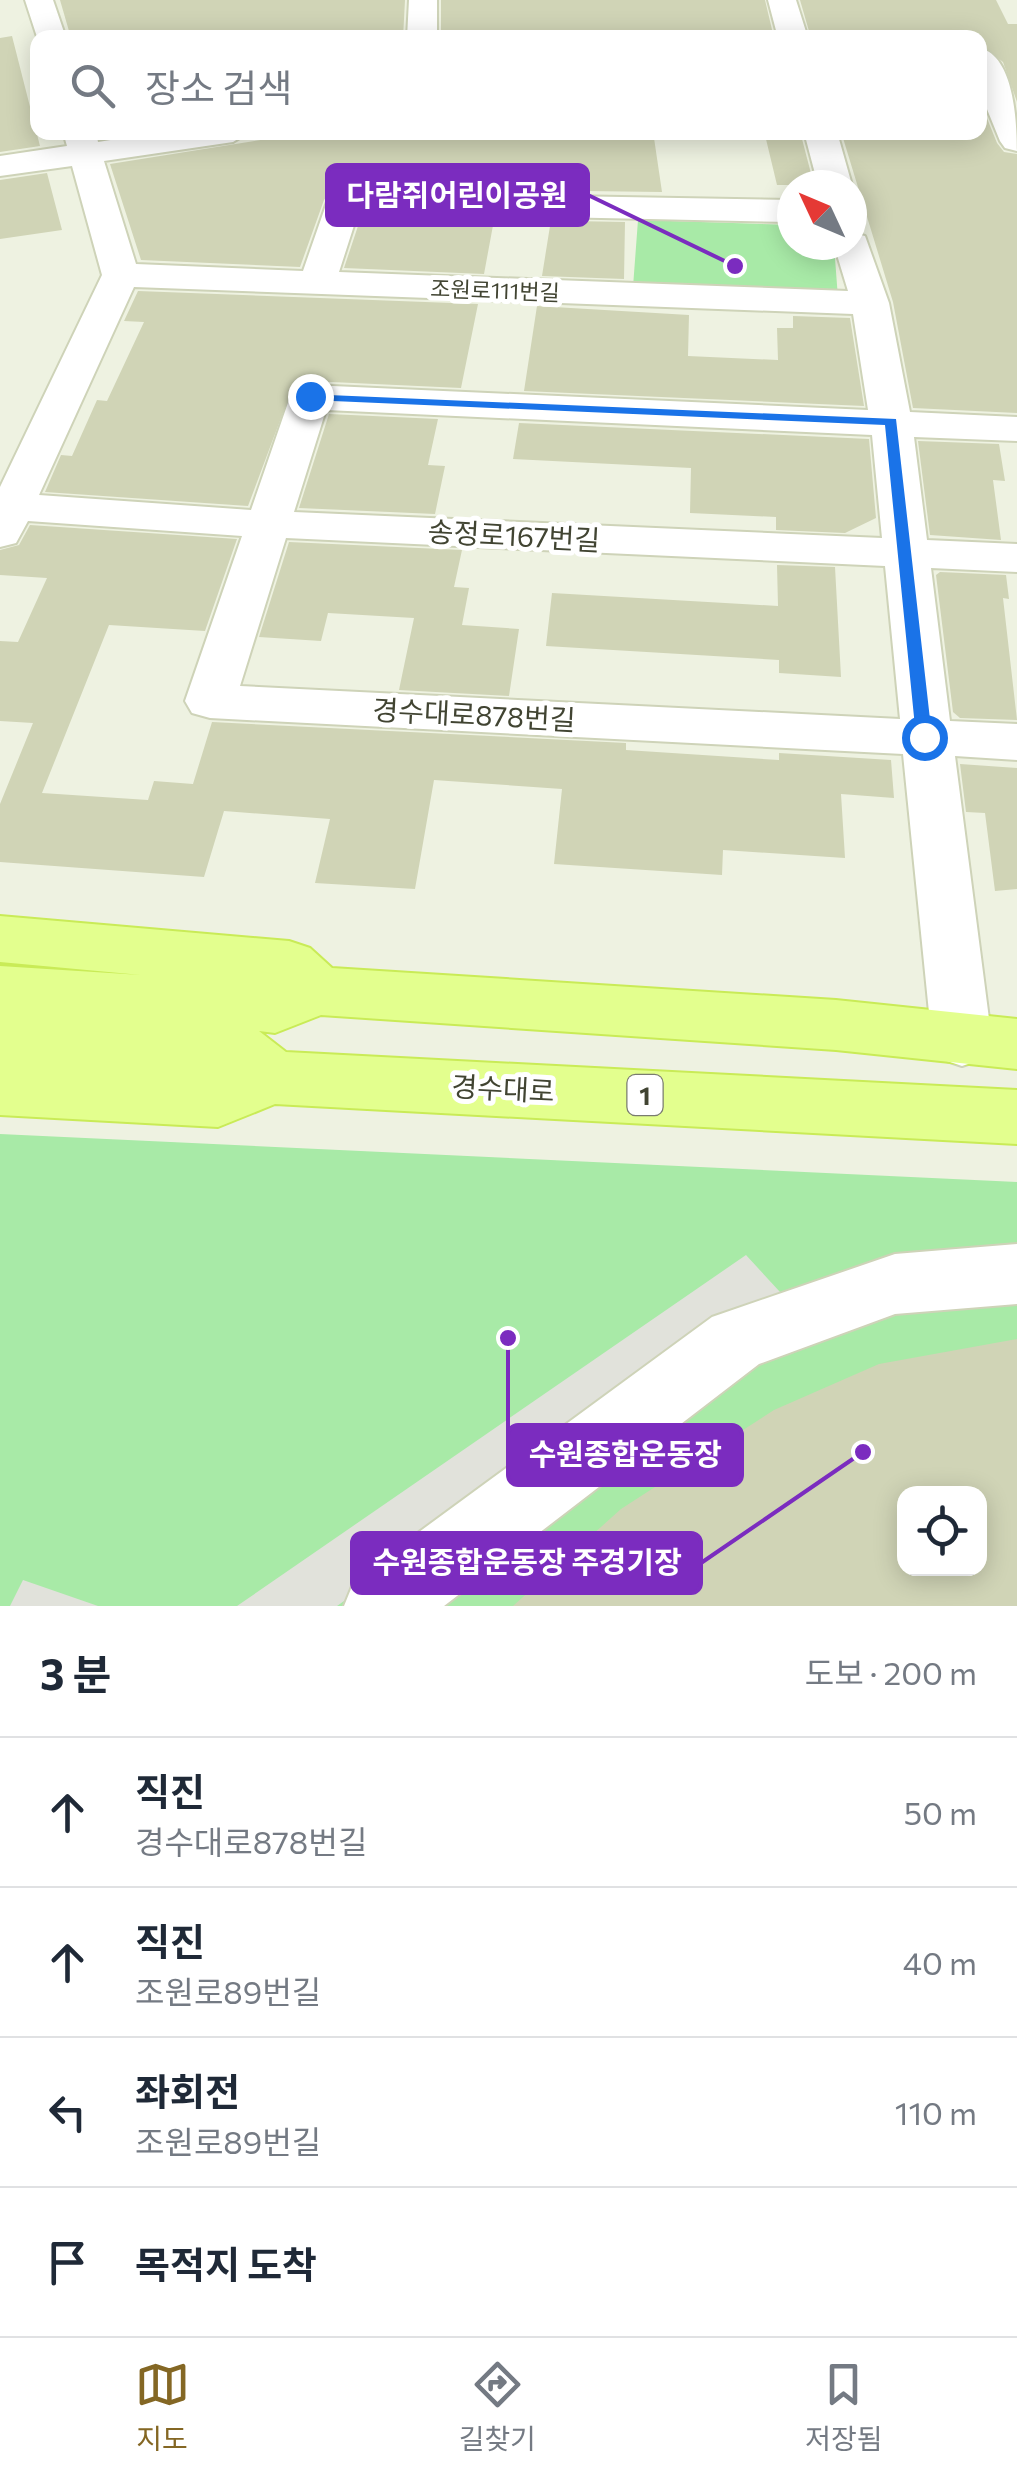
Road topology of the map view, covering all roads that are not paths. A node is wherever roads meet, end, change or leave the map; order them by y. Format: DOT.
graph roads {
  1 [pos="39,0"];
  2 [pos="423,0"];
  3 [pos="782,0"];
  4 [pos="48,30"];
  5 [pos="422,30"];
  6 [pos="791,30"];
  7 [pos="987,49"];
  8 [pos="1017,50"];
  9 [pos="987,78"];
  10 [pos="1006,131"];
  11 [pos="124,140"];
  12 [pos="822,140"];
  13 [pos="83,143"];
  14 [pos="0,166"];
  15 [pos="831,170"];
  16 [pos="777,212"];
  17 [pos="857,260"];
  18 [pos="121,275"];
  19 [pos="318,283"];
  20 [pos="870,303"];
  21 [pos="891,422"];
  22 [pos="1017,429"];
  23 [pos="4,515"];
  24 [pos="266,524"];
  25 [pos="904,552"];
  26 [pos="1017,558"];
  27 [pos="924,737"];
  28 [pos="1017,742"];
  29 [pos="0,939"];
  30 [pos="0,990"];
  31 [pos="318,990"];
  32 [pos="0,1038"];
  33 [pos="989,1043"];
  34 [pos="272,1078"];
  35 [pos="0,1088"];
  36 [pos="1017,1117"];
  37 [pos="1017,1274"];
  38 [pos="382,1606"];
  1 -- 4 [label="street"];
  2 -- 5 [label="street"];
  3 -- 6 [label="street"];
  7 -- 8 [label="street"];
  9 -- 10 [label="street"];
  11 -- 13 [label="street"];
  12 -- 15 [label="street"];
  13 -- 14 [label="street"];
  13 -- 18 [label="street"];
  16 -- 19 [label="street"];
  17 -- 20 [label="street"];
  18 -- 19 [label="street, 조원로111번길"];
  18 -- 23 [label="street"];
  19 -- 20 [label="street, 조원로111번길"];
  20 -- 21 [label="street"];
  21 -- 22 [label="street"];
  21 -- 24 [label="street"];
  21 -- 25 [label="street"];
  23 -- 24 [label="street, 송정로167번길"];
  24 -- 25 [label="street, 송정로167번길"];
  24 -- 27 [label="street, 경수대로878번길"];
  25 -- 26 [label="street, 송정로167번길"];
  25 -- 27 [label="street"];
  27 -- 28 [label="street, 경수대로878번길"];
  27 -- 33 [label="street"];
  29 -- 31 [label="main road"];
  30 -- 31 [label="main road"];
  31 -- 33 [label="main road"];
  32 -- 34 [label="main road"];
  34 -- 35 [label="main road"];
  34 -- 36 [label="main road, 경수대로 / 1"];
  37 -- 38 [label="street"];
}
